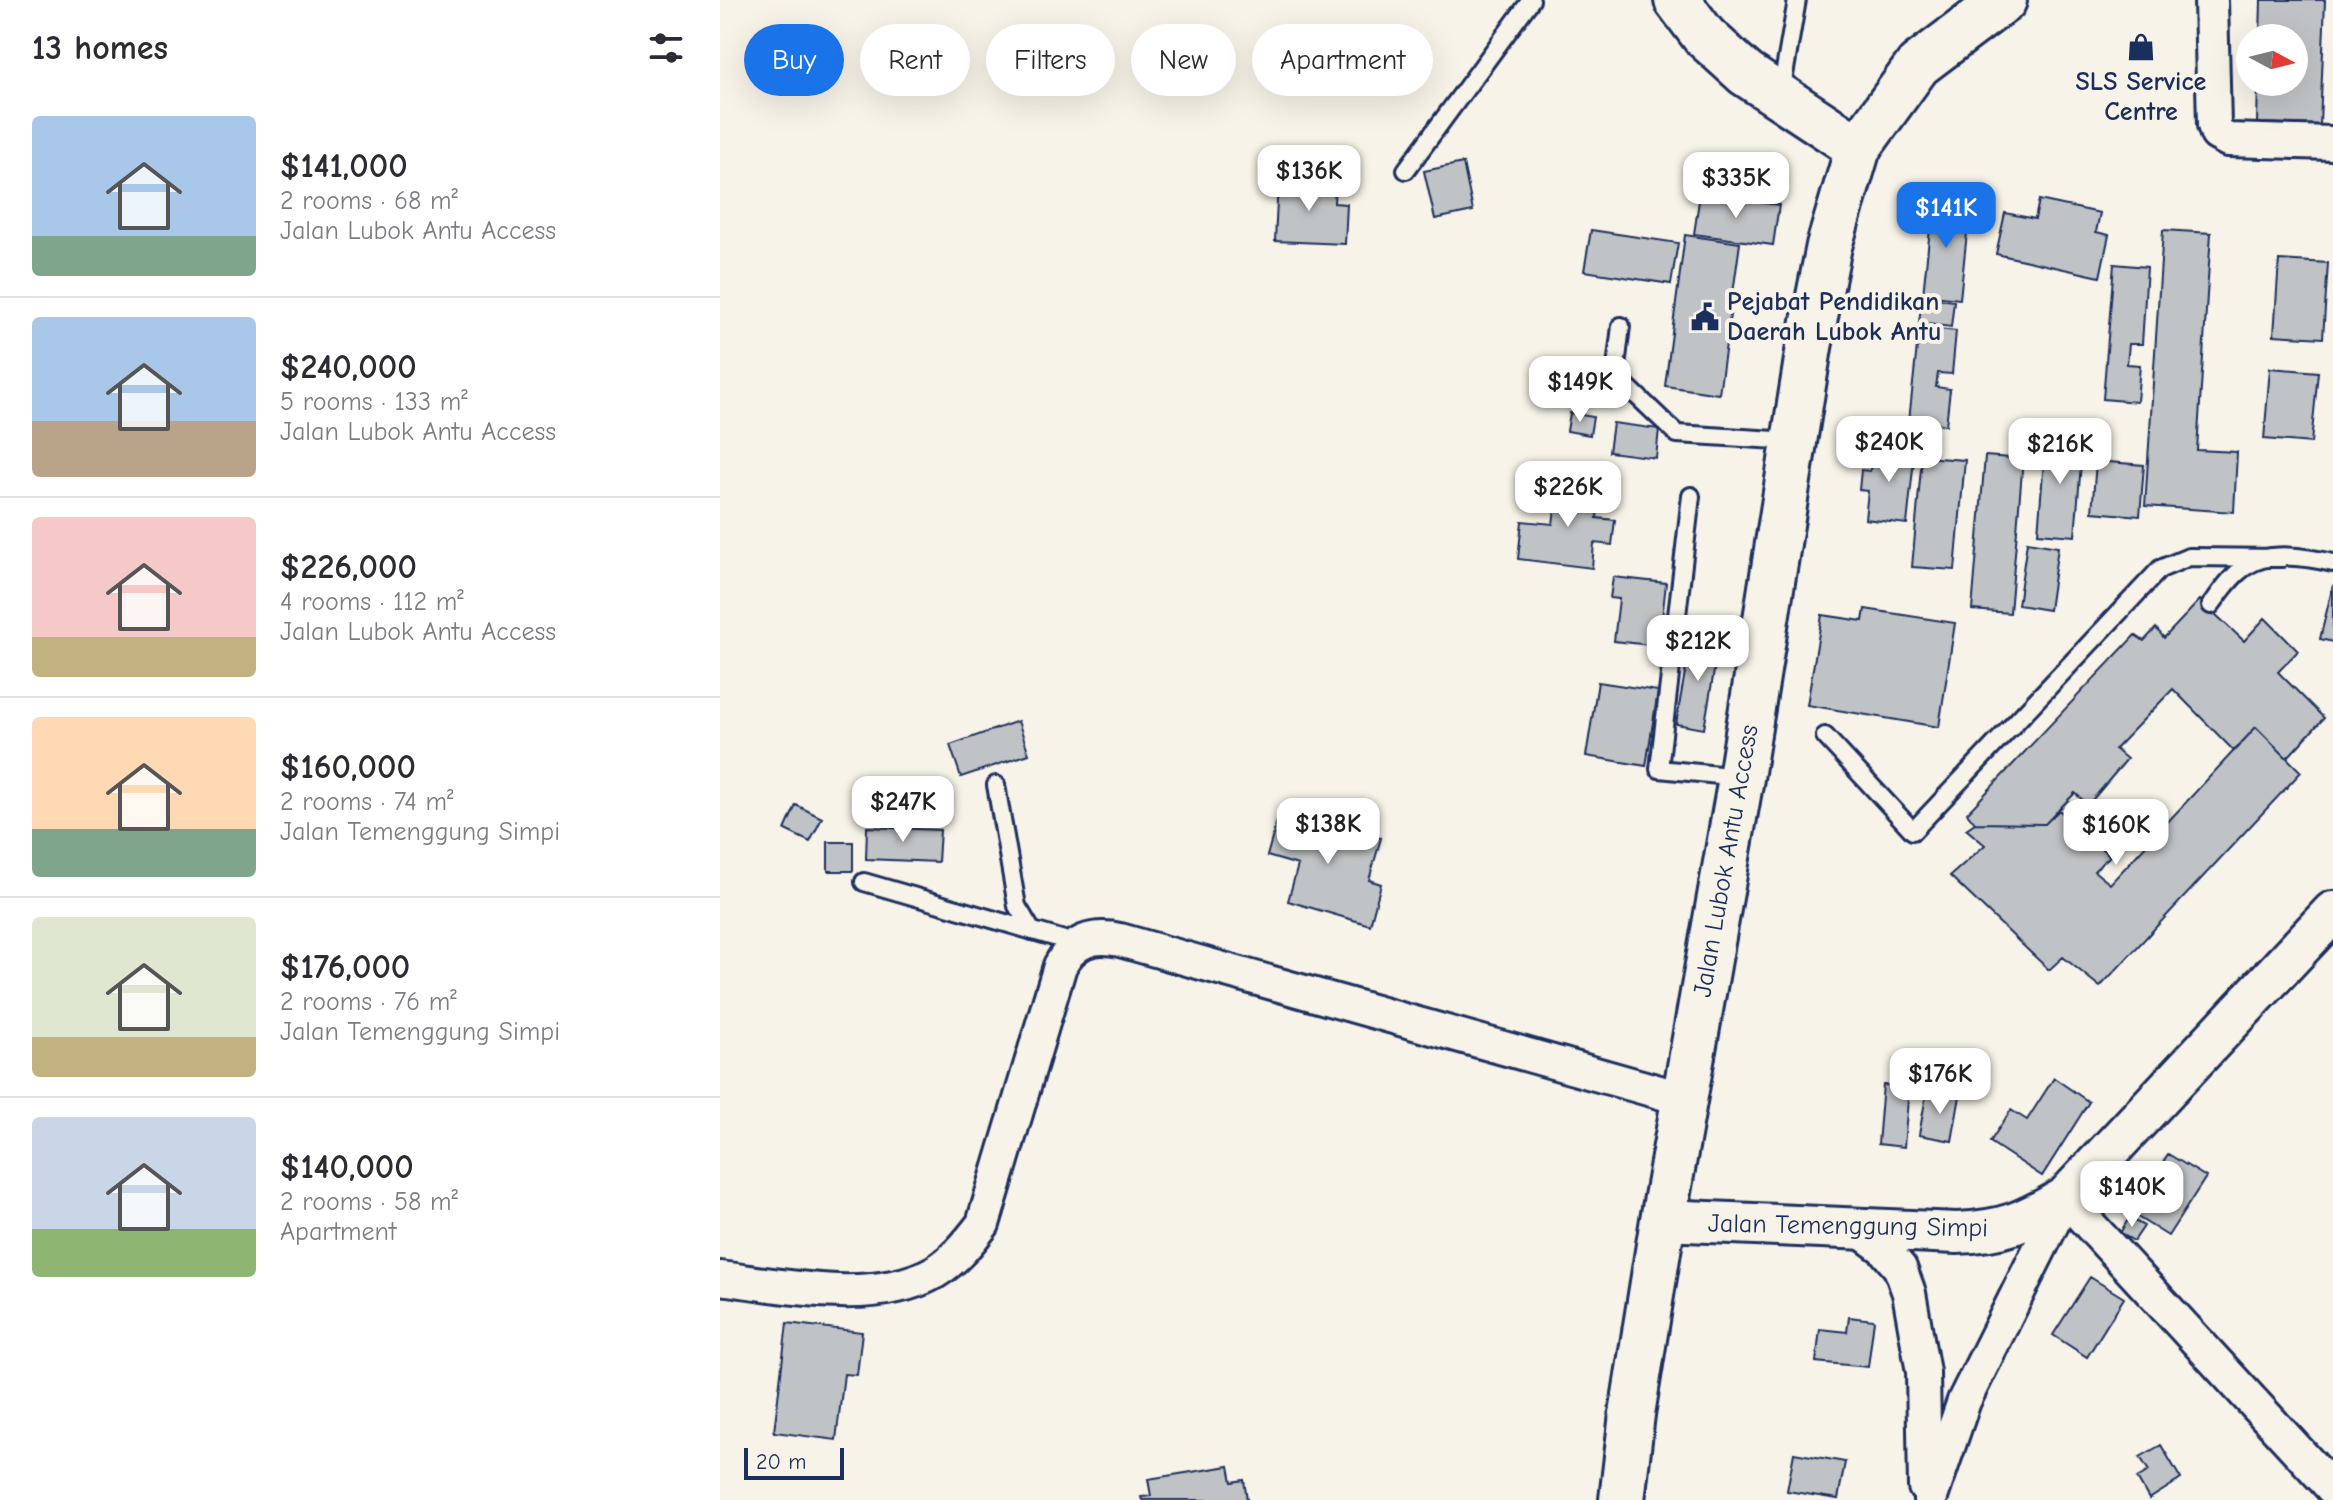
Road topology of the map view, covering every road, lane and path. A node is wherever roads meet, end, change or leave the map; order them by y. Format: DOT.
graph roads {
  1 [pos="1531,0"];
  2 [pos="1677,0"];
  3 [pos="1797,0"];
  4 [pos="2004,0"];
  5 [pos="2211,0"];
  6 [pos="1781,96"];
  7 [pos="2333,143"];
  8 [pos="1858,148"];
  9 [pos="1406,170"];
  10 [pos="1621,326"];
  11 [pos="1794,441"];
  12 [pos="1691,496"];
  13 [pos="2283,558"];
  14 [pos="2333,563"];
  15 [pos="2211,605"];
  16 [pos="1825,736"];
  17 [pos="1741,778"];
  18 [pos="996,785"];
  19 [pos="864,882"];
  20 [pos="2333,912"];
  21 [pos="1032,931"];
  22 [pos="1078,944"];
  23 [pos="1684,1099"];
  24 [pos="2065,1198"];
  25 [pos="1663,1220"];
  26 [pos="1860,1231"];
  27 [pos="720,1278"];
  28 [pos="2333,1489"];
  29 [pos="1622,1500"];
  30 [pos="1928,1500"];
  1 -- 9 [label="lane"];
  2 -- 6 [label="main road"];
  3 -- 6 [label="lane"];
  4 -- 8 [label="main road, Jalan Lubok Antu Access"];
  5 -- 7 [label="street"];
  6 -- 8 [label="main road"];
  8 -- 11 [label="main road, Jalan Lubok Antu Access"];
  10 -- 11 [label="lane"];
  11 -- 17 [label="main road, Jalan Lubok Antu Access"];
  12 -- 17 [label="lane"];
  13 -- 14 [label="lane"];
  13 -- 15 [label="lane"];
  13 -- 16 [label="lane"];
  17 -- 23 [label="main road, Jalan Lubok Antu Access"];
  18 -- 21 [label="lane"];
  19 -- 21 [label="lane"];
  20 -- 24 [label="street, Jalan Temenggung Simpi"];
  21 -- 22 [label="lane"];
  22 -- 23 [label="street"];
  22 -- 27 [label="street"];
  23 -- 25 [label="main road, Jalan Lubok Antu Access"];
  24 -- 26 [label="street, Jalan Temenggung Simpi"];
  24 -- 28 [label="street"];
  24 -- 30 [label="street"];
  25 -- 26 [label="street, Jalan Temenggung Simpi"];
  25 -- 29 [label="main road, Jalan Lubok Antu Access"];
  26 -- 30 [label="street"];
}
